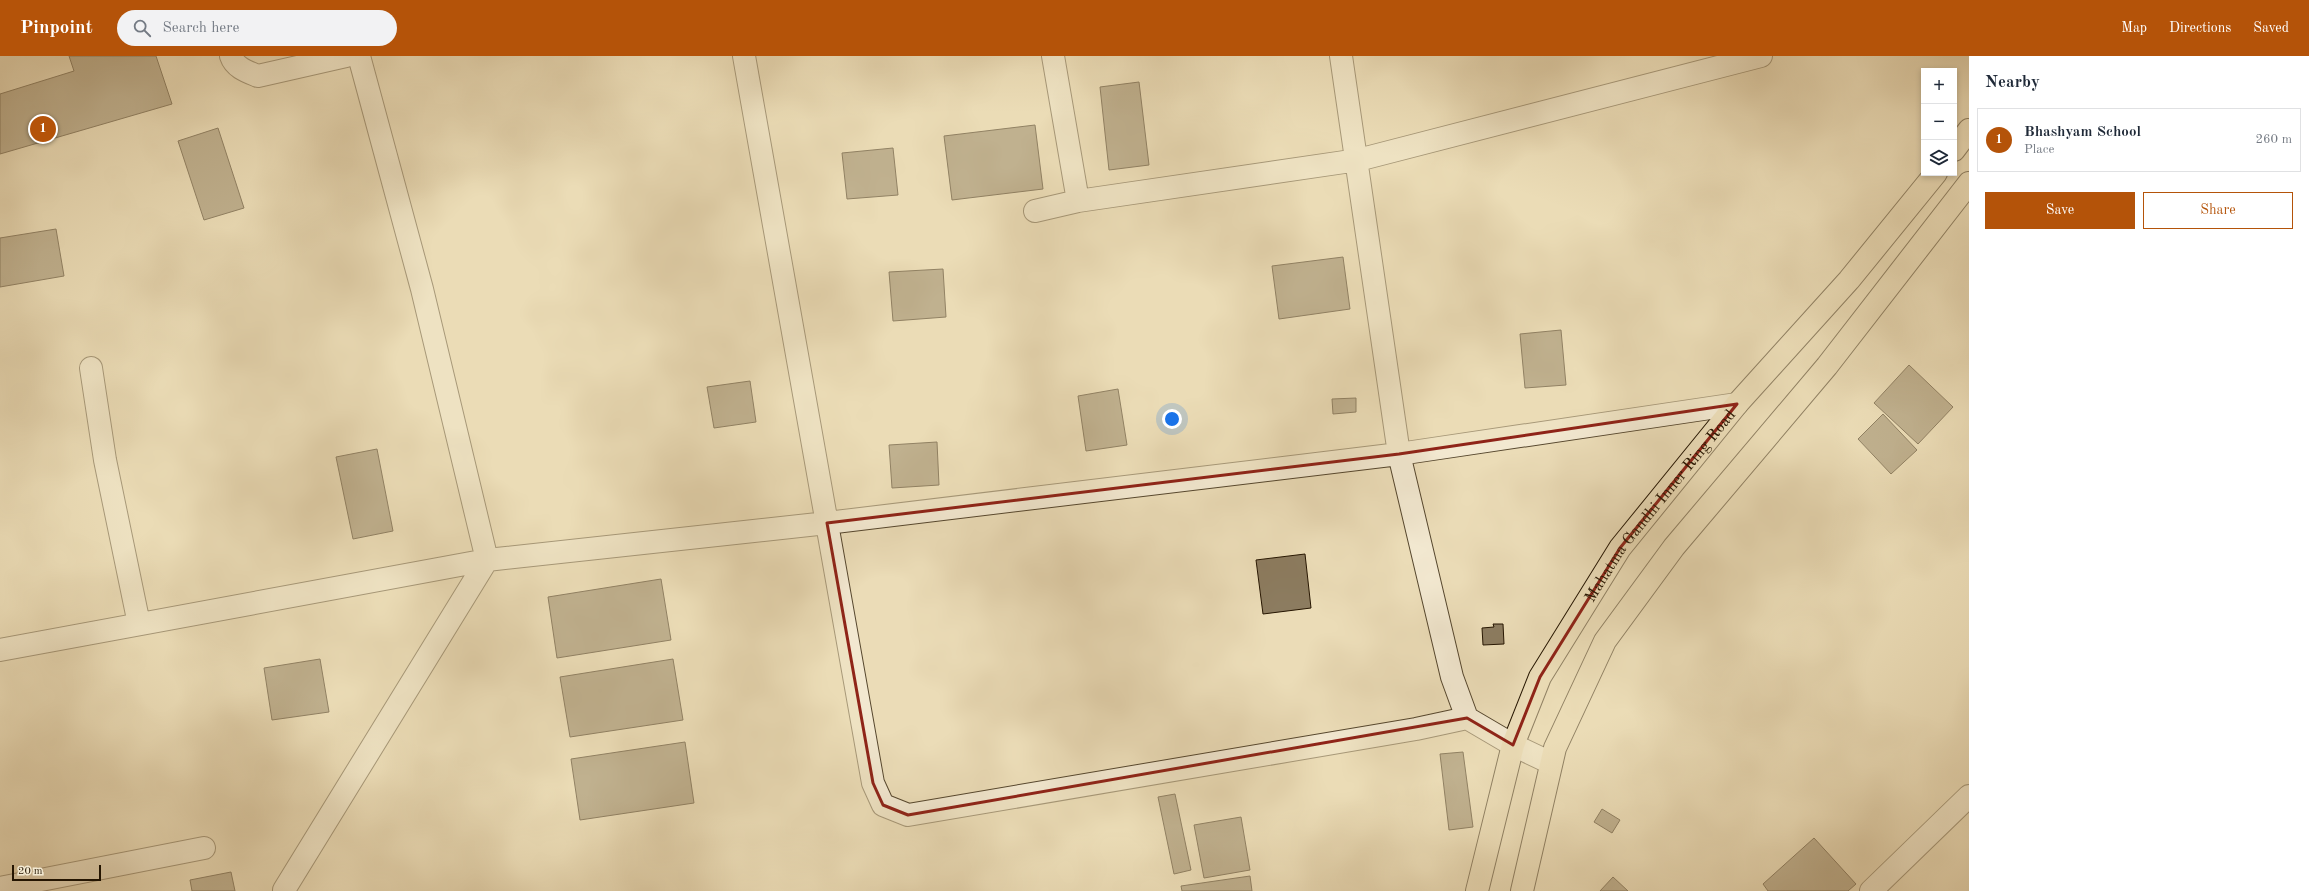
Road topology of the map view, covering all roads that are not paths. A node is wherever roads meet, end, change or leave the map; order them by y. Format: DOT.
graph roads {
  1 [pos="231,56"];
  2 [pos="346,56"];
  3 [pos="359,56"];
  4 [pos="744,56"];
  5 [pos="1053,56"];
  6 [pos="1341,56"];
  7 [pos="1761,56"];
  8 [pos="1969,130"];
  9 [pos="1957,146"];
  10 [pos="1358,160"];
  11 [pos="1934,176"];
  12 [pos="1969,183"];
  13 [pos="1078,201"];
  14 [pos="1035,211"];
  15 [pos="91,368"];
  16 [pos="1737,404"];
  17 [pos="1399,454"];
  18 [pos="827,523"];
  19 [pos="487,560"];
  20 [pos="139,624"];
  21 [pos="0,650"];
  22 [pos="1467,718"];
  23 [pos="1513,745"];
  24 [pos="1551,763"];
  25 [pos="1969,796"];
  26 [pos="204,848"];
  27 [pos="0,888"];
  28 [pos="284,890"];
  29 [pos="1477,891"];
  30 [pos="1522,891"];
  31 [pos="1871,891"];
  1 -- 2 [label="street"];
  3 -- 19 [label="street"];
  4 -- 18 [label="street"];
  5 -- 13 [label="street"];
  6 -- 10 [label="street"];
  7 -- 10 [label="street"];
  8 -- 9 [label="main road"];
  10 -- 13 [label="street"];
  10 -- 17 [label="street"];
  11 -- 16 [label="main road, Mahatma Gandhi Inner Ring Road"];
  12 -- 24 [label="main road"];
  13 -- 14 [label="street"];
  15 -- 20 [label="street"];
  16 -- 17 [label="street"];
  16 -- 23 [label="main road, Mahatma Gandhi Inner Ring Road"];
  17 -- 18 [label="street"];
  17 -- 22 [label="street"];
  18 -- 19 [label="street"];
  18 -- 22 [label="street"];
  19 -- 20 [label="street"];
  19 -- 28 [label="street"];
  20 -- 21 [label="street"];
  22 -- 23 [label="street"];
  23 -- 24 [label="street"];
  23 -- 29 [label="main road, Mahatma Gandhi Inner Ring Road"];
  24 -- 30 [label="main road"];
  25 -- 31 [label="street"];
  26 -- 27 [label="street"];
}
